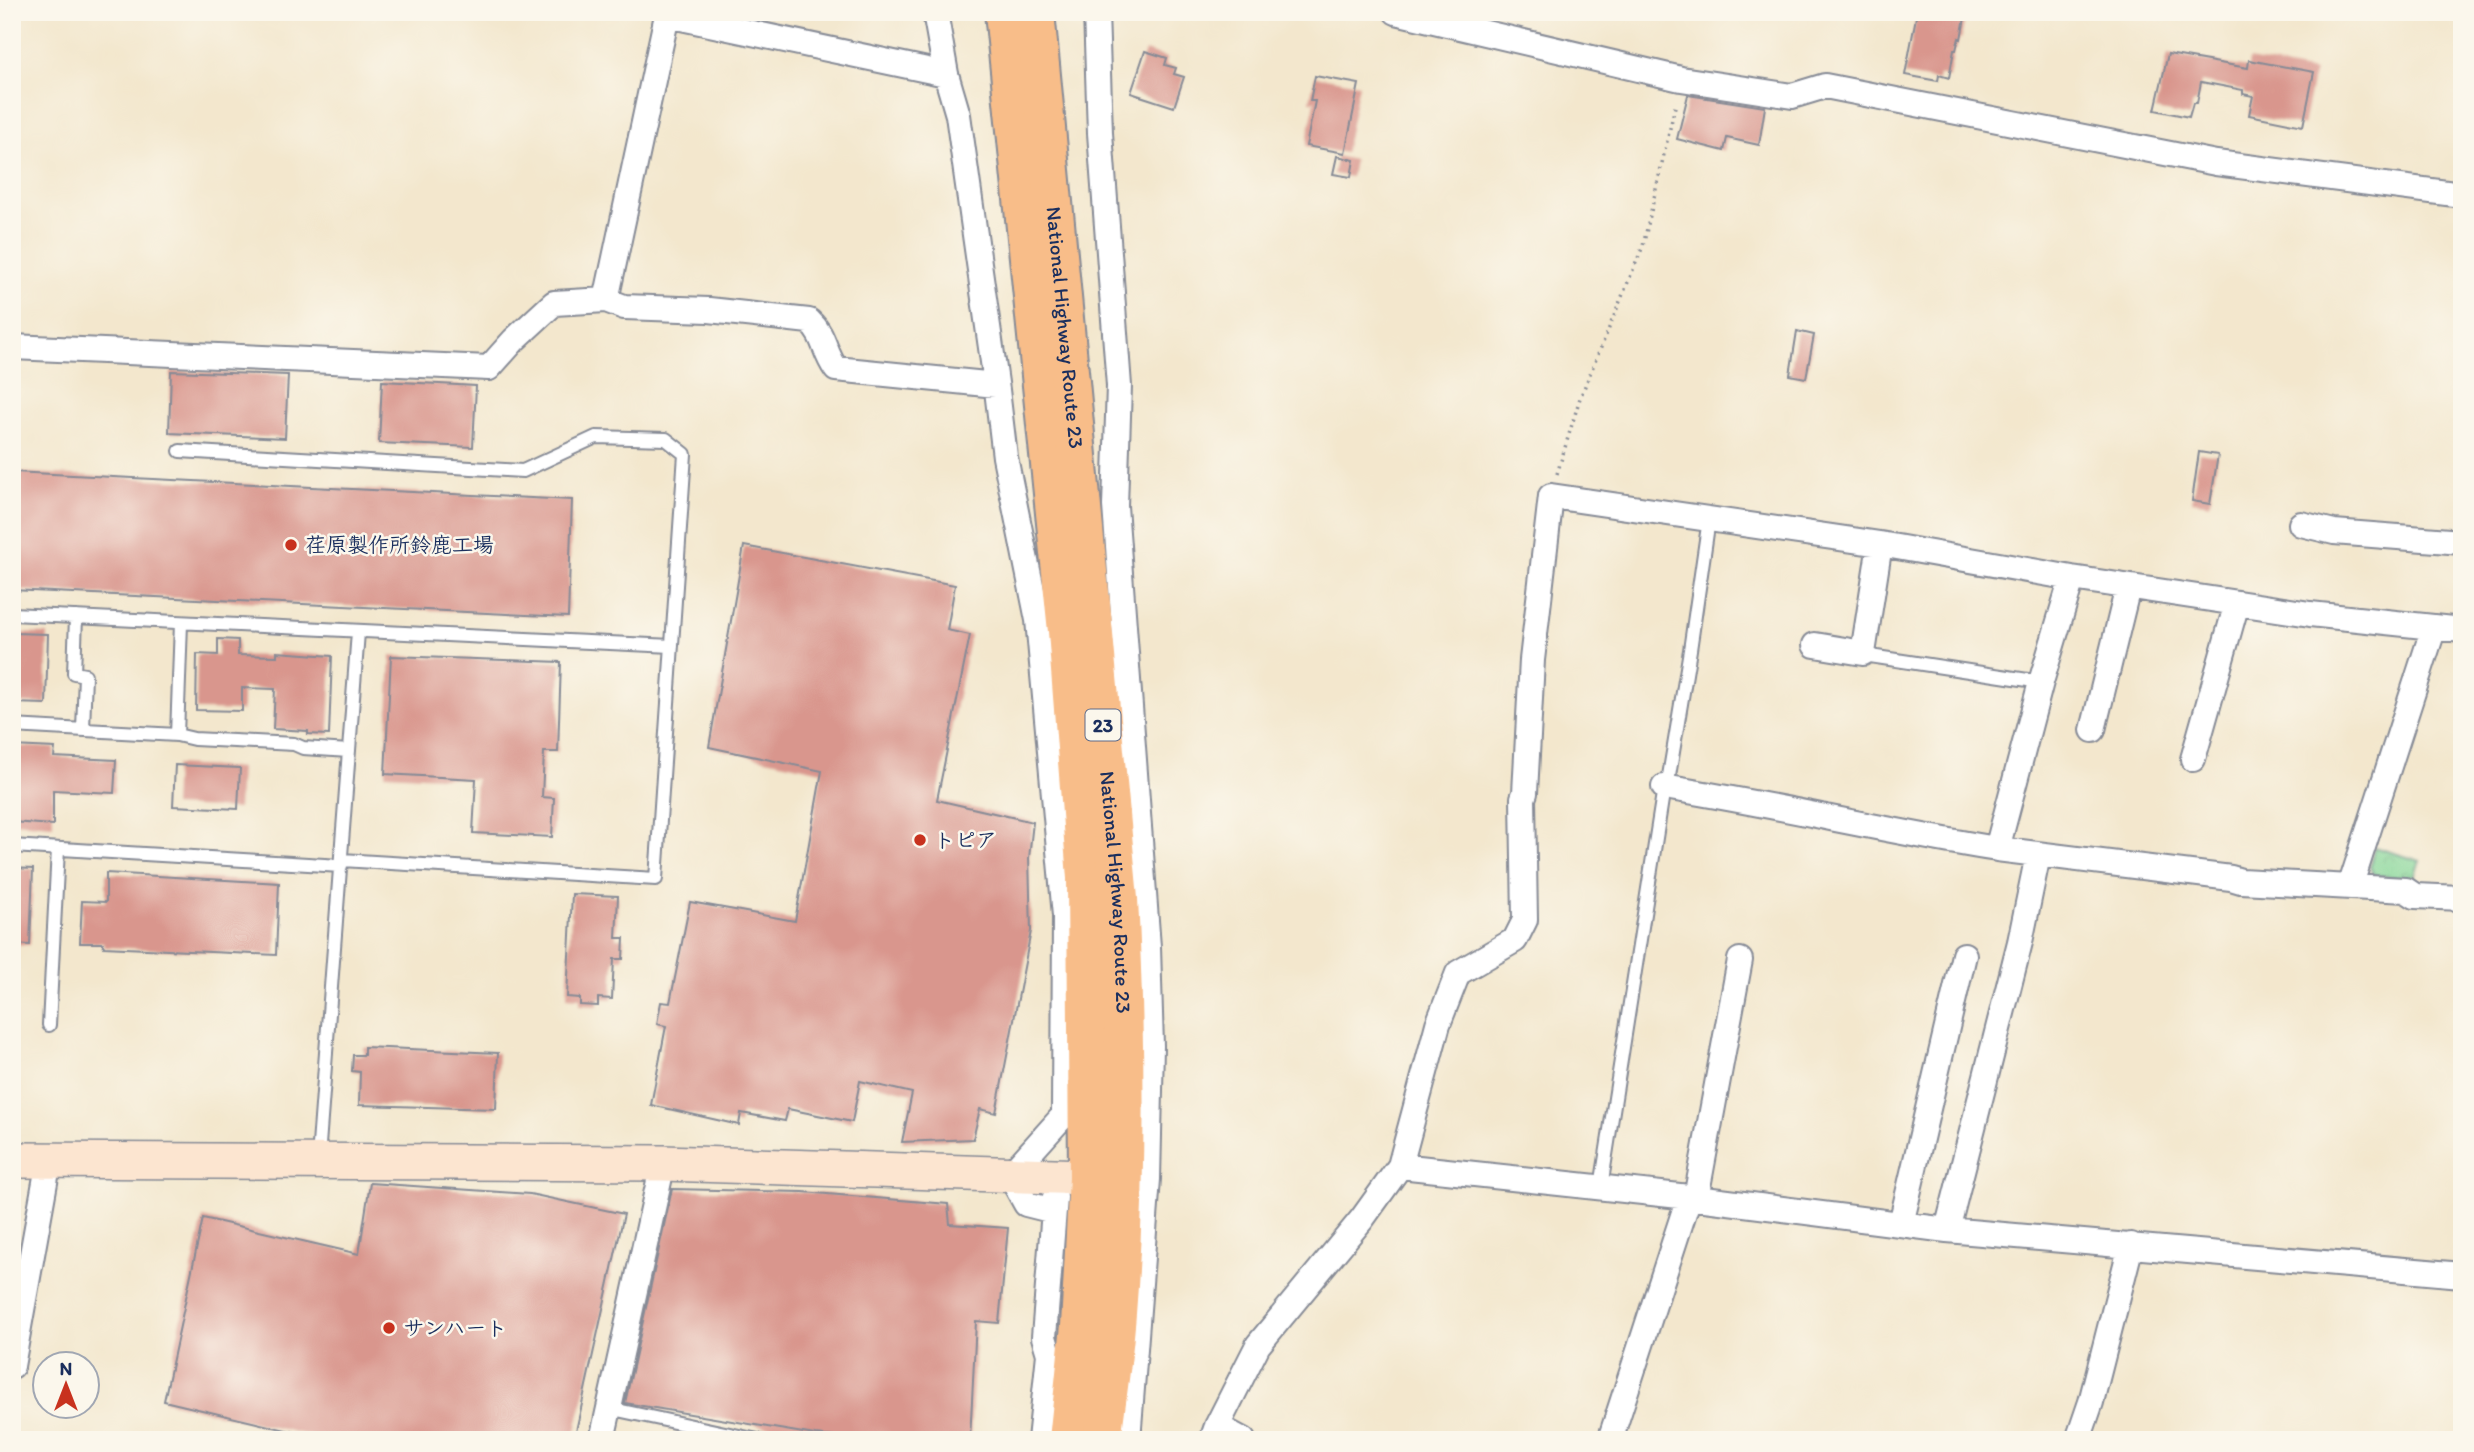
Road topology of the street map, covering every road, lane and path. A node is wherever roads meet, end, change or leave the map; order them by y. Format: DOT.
graph roads {
  1 [pos="935,12"];
  2 [pos="1004,12"];
  3 [pos="1035,12"];
  4 [pos="1096,12"];
  5 [pos="1396,12"];
  6 [pos="946,74"];
  7 [pos="1681,79"];
  8 [pos="2462,195"];
  9 [pos="606,300"];
  10 [pos="12,347"];
  11 [pos="996,386"];
  12 [pos="180,451"];
  13 [pos="1551,496"];
  14 [pos="1709,519"];
  15 [pos="2301,524"];
  16 [pos="2462,542"];
  17 [pos="1880,544"];
  18 [pos="2072,578"];
  19 [pos="2128,587"];
  20 [pos="2237,603"];
  21 [pos="12,614"];
  22 [pos="76,617"];
  23 [pos="181,623"];
  24 [pos="2434,627"];
  25 [pos="2462,630"];
  26 [pos="358,632"];
  27 [pos="1815,645"];
  28 [pos="672,646"];
  29 [pos="1863,653"];
  30 [pos="2041,682"];
  31 [pos="12,726"];
  32 [pos="83,729"];
  33 [pos="2093,730"];
  34 [pos="177,735"];
  35 [pos="349,751"];
  36 [pos="2193,759"];
  37 [pos="1665,788"];
  38 [pos="12,846"];
  39 [pos="58,849"];
  40 [pos="1997,849"];
  41 [pos="2038,855"];
  42 [pos="342,863"];
  43 [pos="2350,887"];
  44 [pos="2462,898"];
  45 [pos="1964,955"];
  46 [pos="1740,960"];
  47 [pos="49,1025"];
  48 [pos="1044,1137"];
  49 [pos="12,1160"];
  50 [pos="49,1160"];
  51 [pos="318,1162"];
  52 [pos="663,1163"];
  53 [pos="1400,1166"];
  54 [pos="1010,1175"];
  55 [pos="1081,1186"];
  56 [pos="1601,1187"];
  57 [pos="1693,1197"];
  58 [pos="1901,1224"];
  59 [pos="1947,1230"];
  60 [pos="2131,1245"];
  61 [pos="2462,1275"];
  62 [pos="1063,1355"];
  63 [pos="12,1366"];
  64 [pos="608,1408"];
  65 [pos="1215,1433"];
  66 [pos="602,1440"];
  67 [pos="758,1440"];
  68 [pos="1040,1440"];
  69 [pos="1068,1440"];
  70 [pos="1102,1440"];
  71 [pos="1128,1440"];
  72 [pos="1243,1440"];
  73 [pos="1609,1440"];
  74 [pos="2078,1440"];
  1 -- 6 [label="street"];
  2 -- 55 [label="highway, National Highway Route 23 / 23"];
  3 -- 55 [label="highway, National Highway Route 23 / 23"];
  4 -- 71 [label="street"];
  5 -- 7 [label="street"];
  6 -- 9 [label="street"];
  6 -- 11 [label="street"];
  7 -- 8 [label="street"];
  7 -- 13 [label="path"];
  9 -- 10 [label="street"];
  9 -- 11 [label="street"];
  11 -- 48 [label="street"];
  12 -- 28 [label="lane"];
  13 -- 14 [label="street"];
  13 -- 53 [label="street"];
  14 -- 17 [label="street"];
  14 -- 37 [label="lane"];
  15 -- 16 [label="street"];
  17 -- 18 [label="street"];
  17 -- 29 [label="street"];
  18 -- 19 [label="street"];
  18 -- 30 [label="street"];
  19 -- 20 [label="street"];
  19 -- 33 [label="street"];
  20 -- 24 [label="street"];
  20 -- 36 [label="street"];
  21 -- 22 [label="lane"];
  22 -- 23 [label="lane"];
  22 -- 32 [label="lane"];
  23 -- 26 [label="lane"];
  23 -- 34 [label="lane"];
  24 -- 25 [label="street"];
  24 -- 43 [label="street"];
  26 -- 28 [label="lane"];
  26 -- 35 [label="lane"];
  27 -- 29 [label="street"];
  28 -- 42 [label="lane"];
  29 -- 30 [label="lane"];
  30 -- 40 [label="street"];
  31 -- 32 [label="lane"];
  32 -- 34 [label="lane"];
  34 -- 35 [label="lane"];
  35 -- 42 [label="lane"];
  37 -- 40 [label="street"];
  37 -- 56 [label="lane"];
  38 -- 39 [label="lane"];
  39 -- 42 [label="lane"];
  39 -- 47 [label="lane"];
  40 -- 41 [label="street"];
  41 -- 43 [label="street"];
  41 -- 59 [label="street"];
  42 -- 51 [label="lane"];
  43 -- 44 [label="street"];
  45 -- 58 [label="street"];
  46 -- 57 [label="street"];
  48 -- 54 [label="street"];
  48 -- 55 [label="street"];
  49 -- 50 [label="street"];
  50 -- 51 [label="street"];
  50 -- 63 [label="street"];
  51 -- 52 [label="street"];
  52 -- 54 [label="street"];
  52 -- 64 [label="street"];
  53 -- 56 [label="street"];
  53 -- 65 [label="street"];
  54 -- 55 [label="street"];
  55 -- 62 [label="highway, National Highway Route 23 / 23"];
  55 -- 70 [label="highway, National Highway Route 23 / 23"];
  56 -- 57 [label="street"];
  57 -- 58 [label="street"];
  57 -- 73 [label="street"];
  58 -- 59 [label="street"];
  59 -- 60 [label="street"];
  60 -- 61 [label="street"];
  60 -- 74 [label="street"];
  62 -- 68 [label="street"];
  62 -- 69 [label="highway, National Highway Route 23 / 23"];
  64 -- 66 [label="street"];
  64 -- 67 [label="lane"];
  65 -- 72 [label="street"];
}
